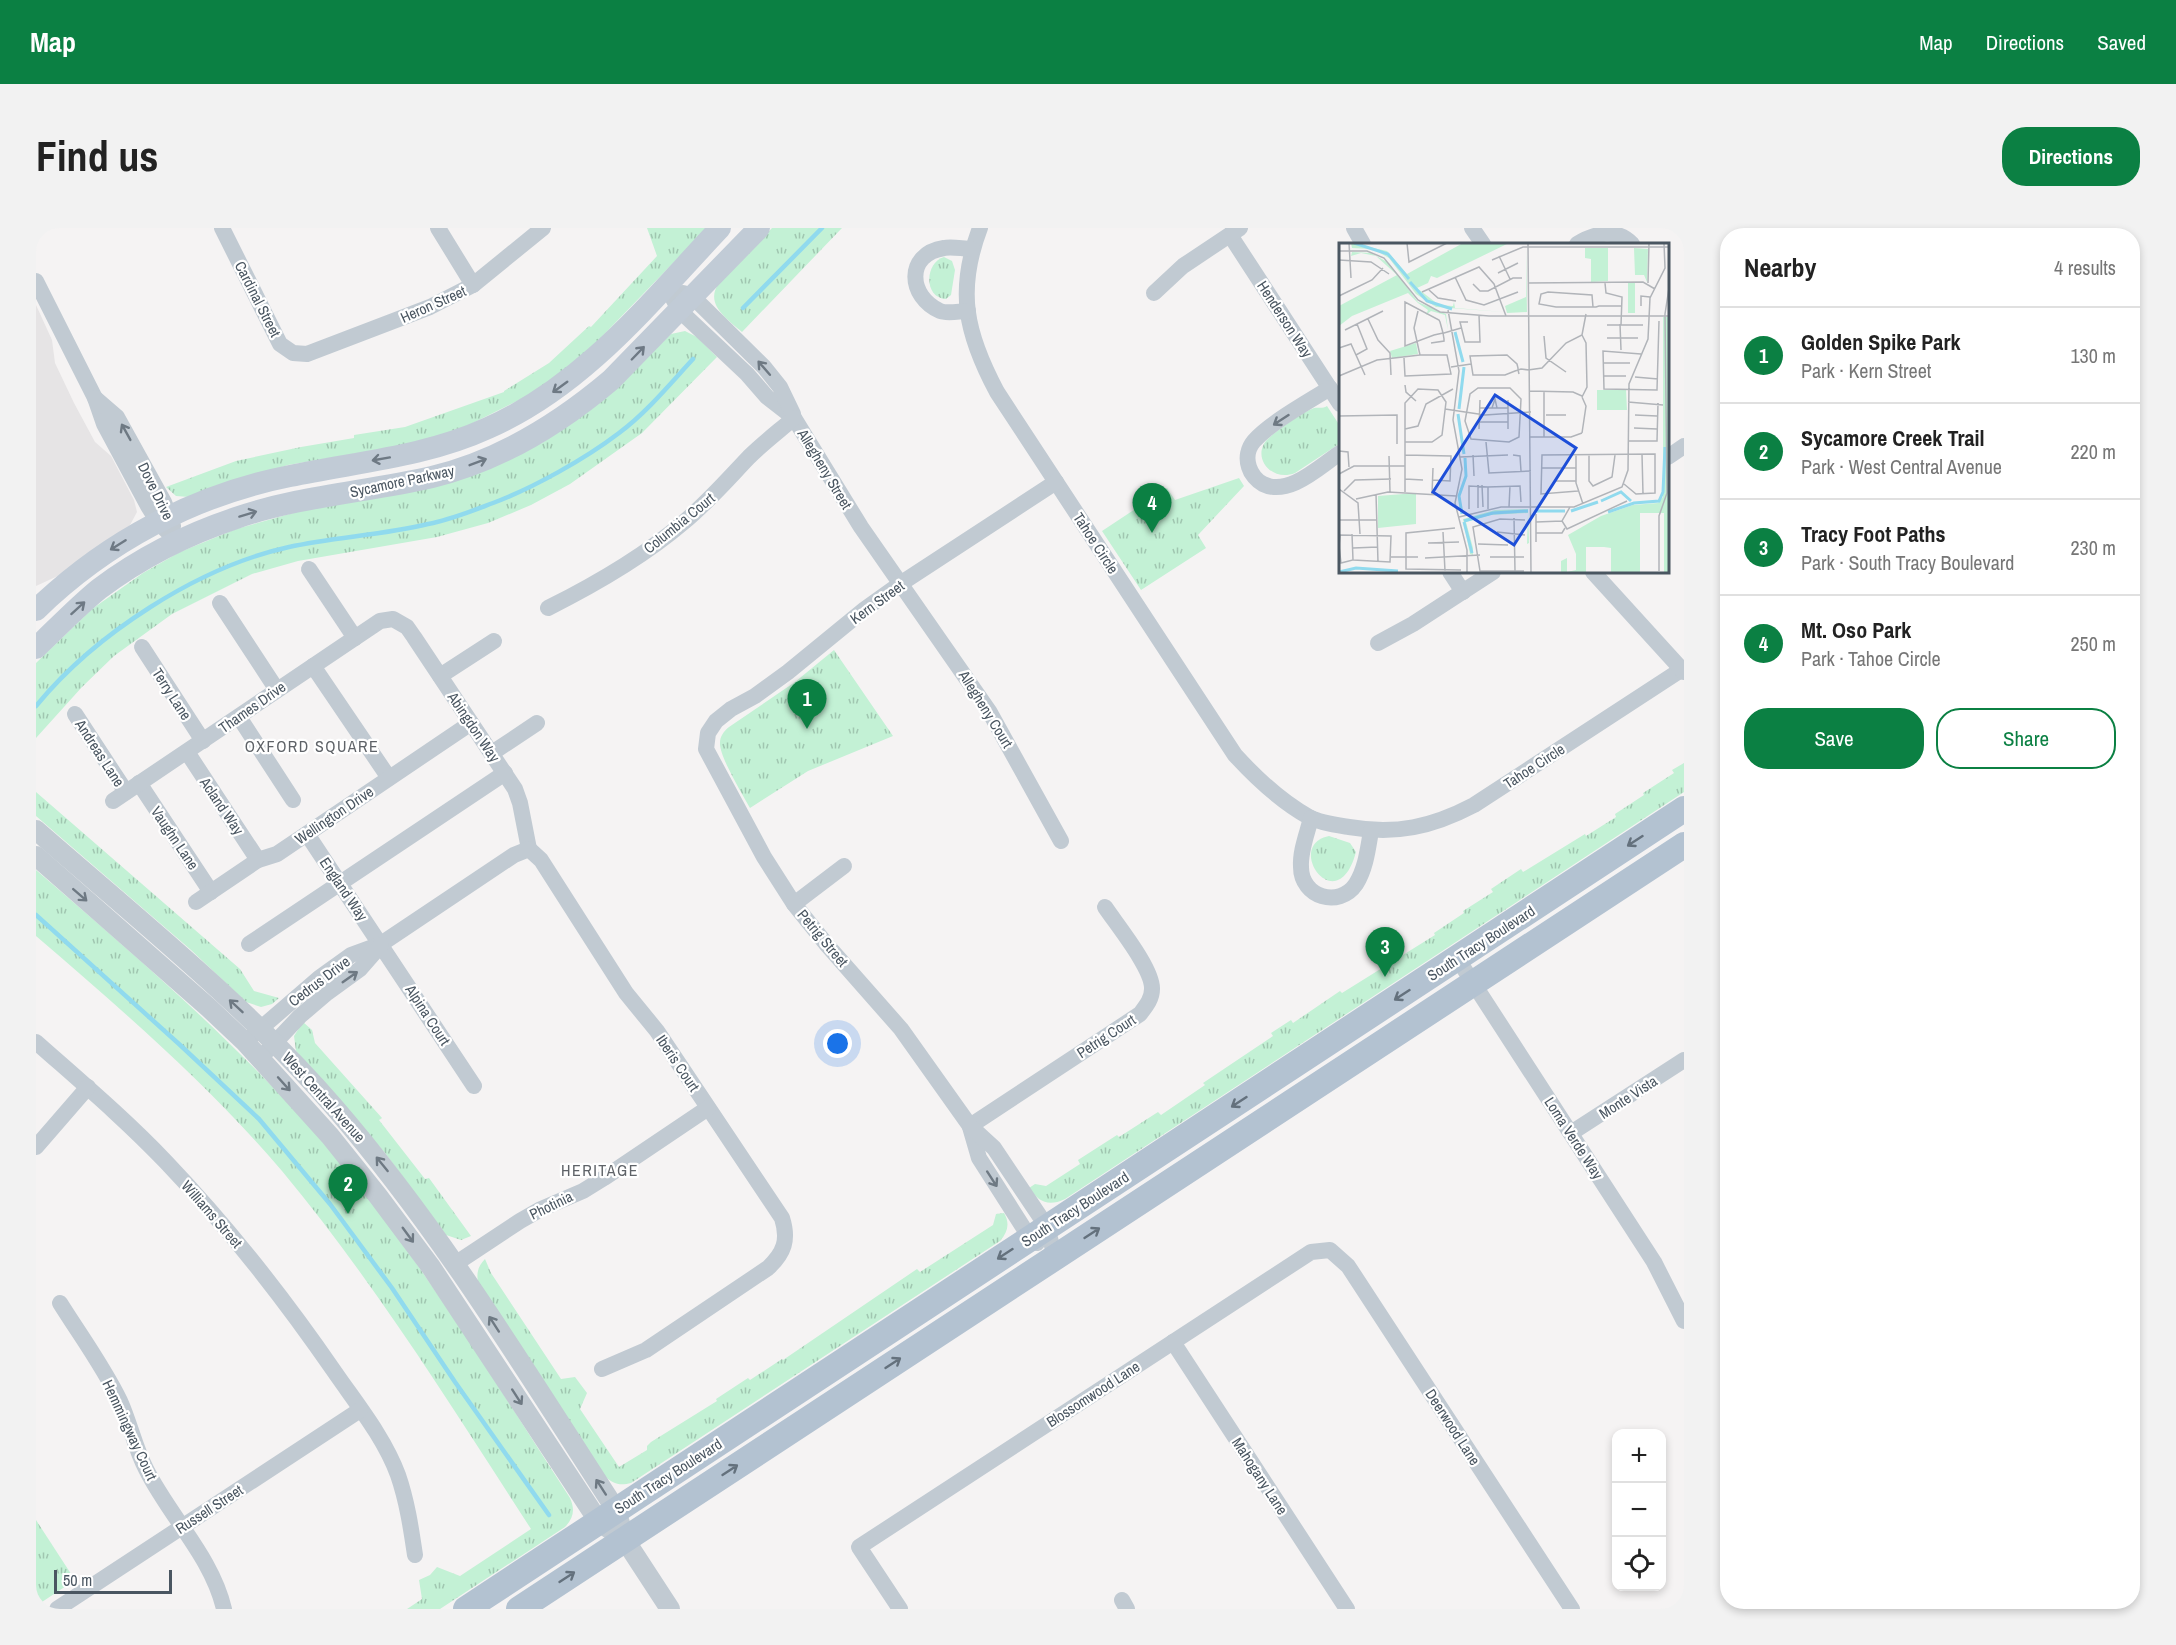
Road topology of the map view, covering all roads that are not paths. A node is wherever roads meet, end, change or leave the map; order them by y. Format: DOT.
graph roads {
  1 [pos="222,228"];
  2 [pos="438,228"];
  3 [pos="543,228"];
  4 [pos="720,228"];
  5 [pos="759,228"];
  6 [pos="980,228"];
  7 [pos="1354,228"];
  8 [pos="1472,228"];
  9 [pos="1235,231"];
  10 [pos="1362,243"];
  11 [pos="1481,243"];
  12 [pos="1579,243"];
  13 [pos="1631,243"];
  14 [pos="972,249"];
  15 [pos="36,281"];
  16 [pos="473,285"];
  17 [pos="666,285"];
  18 [pos="1154,293"];
  19 [pos="686,304"];
  20 [pos="968,311"];
  21 [pos="307,354"];
  22 [pos="1330,388"];
  23 [pos="1339,401"];
  24 [pos="794,418"];
  25 [pos="1684,446"];
  26 [pos="1339,454"];
  27 [pos="1669,456"];
  28 [pos="1056,482"];
  29 [pos="164,518"];
  30 [pos="177,542"];
  31 [pos="309,569"];
  32 [pos="1450,573"];
  33 [pos="1491,573"];
  34 [pos="1594,573"];
  35 [pos="900,584"];
  36 [pos="1462,591"];
  37 [pos="220,603"];
  38 [pos="548,608"];
  39 [pos="36,610"];
  40 [pos="393,619"];
  41 [pos="355,638"];
  42 [pos="494,641"];
  43 [pos="1378,643"];
  44 [pos="142,647"];
  45 [pos="36,648"];
  46 [pos="313,666"];
  47 [pos="1683,671"];
  48 [pos="440,676"];
  49 [pos="277,690"];
  50 [pos="75,714"];
  51 [pos="239,717"];
  52 [pos="471,723"];
  53 [pos="537,723"];
  54 [pos="708,733"];
  55 [pos="203,741"];
  56 [pos="187,752"];
  57 [pos="492,753"];
  58 [pos="505,773"];
  59 [pos="389,778"];
  60 [pos="126,792"];
  61 [pos="294,800"];
  62 [pos="1684,809"];
  63 [pos="1311,818"];
  64 [pos="36,830"];
  65 [pos="1371,831"];
  66 [pos="307,834"];
  67 [pos="1061,841"];
  68 [pos="1684,845"];
  69 [pos="529,849"];
  70 [pos="36,856"];
  71 [pos="258,860"];
  72 [pos="844,866"];
  73 [pos="339,884"];
  74 [pos="211,892"];
  75 [pos="196,902"];
  76 [pos="794,904"];
  77 [pos="1105,907"];
  78 [pos="249,944"];
  79 [pos="381,944"];
  80 [pos="1457,958"];
  81 [pos="1473,983"];
  82 [pos="260,1029"];
  83 [pos="36,1042"];
  84 [pos="245,1042"];
  85 [pos="275,1043"];
  86 [pos="260,1058"];
  87 [pos="1684,1060"];
  88 [pos="474,1086"];
  89 [pos="87,1087"];
  90 [pos="708,1108"];
  91 [pos="970,1126"];
  92 [pos="1571,1133"];
  93 [pos="36,1147"];
  94 [pos="1039,1233"];
  95 [pos="1330,1250"];
  96 [pos="1055,1257"];
  97 [pos="455,1264"];
  98 [pos="60,1303"];
  99 [pos="1684,1321"];
  100 [pos="1173,1342"];
  101 [pos="602,1370"];
  102 [pos="360,1410"];
  103 [pos="607,1516"];
  104 [pos="182,1527"];
  105 [pos="624,1540"];
  106 [pos="415,1555"];
  107 [pos="57,1609"];
  108 [pos="224,1609"];
  109 [pos="466,1609"];
  110 [pos="519,1609"];
  111 [pos="670,1609"];
  112 [pos="900,1609"];
  113 [pos="1347,1609"];
  114 [pos="1572,1609"];
  1 -- 21 [label="street, Cardinal Street"];
  2 -- 16 [label="street"];
  3 -- 16 [label="street, Heron Street"];
  4 -- 17 [label="main road, Sycamore Parkway"];
  5 -- 19 [label="main road, Sycamore Parkway"];
  6 -- 14 [label="street, Tahoe Circle"];
  7 -- 10 [label="street"];
  8 -- 11 [label="street"];
  9 -- 18 [label="street"];
  9 -- 22 [label="street, Henderson Way"];
  12 -- 13 [label="street"];
  14 -- 20 [label="street, Tahoe Circle"];
  14 -- 20 [label="street"];
  15 -- 29 [label="street, Dove Drive"];
  16 -- 21 [label="street, Heron Street"];
  17 -- 19 [label="street, Allegheny Street"];
  17 -- 29 [label="main road, Sycamore Parkway, one-way"];
  19 -- 24 [label="street, Allegheny Street"];
  30 -- 19 [label="main road, Sycamore Parkway, one-way"];
  20 -- 28 [label="street, Tahoe Circle"];
  22 -- 23 [label="street, Henderson Way"];
  22 -- 26 [label="street, one-way"];
  24 -- 35 [label="street, Allegheny Street"];
  24 -- 38 [label="street, Columbia Court"];
  25 -- 27 [label="street"];
  28 -- 35 [label="street, Kern Street"];
  28 -- 63 [label="street, Tahoe Circle"];
  29 -- 30 [label="street, Dove Drive"];
  29 -- 39 [label="main road, Sycamore Parkway, one-way"];
  45 -- 30 [label="main road, Sycamore Parkway, one-way"];
  31 -- 41 [label="street"];
  32 -- 36 [label="street"];
  33 -- 36 [label="street"];
  34 -- 47 [label="street"];
  35 -- 54 [label="street, Kern Street"];
  35 -- 67 [label="street, Allegheny Court"];
  36 -- 43 [label="street"];
  37 -- 49 [label="street"];
  40 -- 41 [label="street, Thames Drive"];
  40 -- 48 [label="street, Abingdon Way"];
  41 -- 46 [label="street, Thames Drive"];
  42 -- 48 [label="street"];
  44 -- 55 [label="street, Terry Lane"];
  46 -- 49 [label="street, Thames Drive"];
  46 -- 59 [label="street"];
  47 -- 65 [label="street, Tahoe Circle"];
  48 -- 52 [label="street, Abingdon Way"];
  49 -- 51 [label="street, Thames Drive"];
  50 -- 60 [label="street, Andreas Lane"];
  51 -- 55 [label="street, Thames Drive"];
  51 -- 61 [label="street"];
  52 -- 57 [label="street, Abingdon Way"];
  52 -- 59 [label="street, Wellington Drive"];
  53 -- 57 [label="street"];
  54 -- 76 [label="street, Petrig Street"];
  55 -- 56 [label="street, Thames Drive"];
  56 -- 60 [label="street, Thames Drive"];
  56 -- 71 [label="street, Acland Way"];
  57 -- 58 [label="street, Abingdon Way"];
  58 -- 69 [label="street, Abingdon Way"];
  58 -- 73 [label="street"];
  59 -- 66 [label="street, Wellington Drive"];
  60 -- 74 [label="street, Vaughn Lane"];
  62 -- 80 [label="main road, South Tracy Boulevard, one-way"];
  63 -- 65 [label="street, Tahoe Circle"];
  63 -- 65 [label="street"];
  82 -- 64 [label="street, West Central Avenue, one-way"];
  66 -- 71 [label="street, Wellington Drive"];
  66 -- 73 [label="street, England Way"];
  68 -- 81 [label="main road, South Tracy Boulevard"];
  69 -- 79 [label="street"];
  69 -- 90 [label="street, Iberis Court"];
  70 -- 84 [label="street, West Central Avenue, one-way"];
  71 -- 74 [label="street, Wellington Drive"];
  72 -- 76 [label="street"];
  73 -- 78 [label="street"];
  73 -- 79 [label="street, England Way"];
  74 -- 75 [label="street, Wellington Drive"];
  76 -- 91 [label="street, Petrig Street"];
  77 -- 91 [label="street, Petrig Court"];
  79 -- 82 [label="street, Cedrus Drive"];
  85 -- 79 [label="street, Cedrus Drive, one-way"];
  79 -- 88 [label="street, Alpina Court"];
  80 -- 81 [label="street, Loma Verde Way"];
  80 -- 94 [label="main road, South Tracy Boulevard, one-way"];
  81 -- 92 [label="street, Loma Verde Way"];
  96 -- 81 [label="main road, South Tracy Boulevard, one-way"];
  82 -- 84 [label="street, Cedrus Drive"];
  82 -- 85 [label="street, West Central Avenue"];
  83 -- 89 [label="street, Williams Street"];
  84 -- 86 [label="street, West Central Avenue"];
  85 -- 86 [label="street, Cedrus Drive"];
  97 -- 85 [label="street, West Central Avenue, one-way"];
  86 -- 103 [label="street, West Central Avenue, one-way"];
  87 -- 92 [label="street, Monte Vista"];
  89 -- 93 [label="street"];
  89 -- 102 [label="street, Williams Street"];
  90 -- 97 [label="street, Photinia"];
  90 -- 101 [label="street, Iberis Court"];
  91 -- 94 [label="street, Petrig Street"];
  92 -- 99 [label="street, Loma Verde Way"];
  94 -- 96 [label="street, Petrig Street"];
  94 -- 103 [label="main road, South Tracy Boulevard, one-way"];
  95 -- 100 [label="street, Blossomwood Lane"];
  95 -- 114 [label="street, Deerwood Lane"];
  105 -- 96 [label="main road, South Tracy Boulevard, one-way"];
  103 -- 97 [label="street, West Central Avenue, one-way"];
  98 -- 104 [label="street, Hemmingway Court"];
  100 -- 112 [label="street, Blossomwood Lane"];
  100 -- 113 [label="street, Mahogany Lane"];
  102 -- 104 [label="street, Russell Street"];
  102 -- 106 [label="street, Williams Street"];
  103 -- 105 [label="street, West Central Avenue"];
  103 -- 109 [label="main road, South Tracy Boulevard"];
  104 -- 107 [label="street, Russell Street"];
  104 -- 108 [label="street, Hemmingway Court"];
  110 -- 105 [label="main road, South Tracy Boulevard, one-way"];
  105 -- 111 [label="street, West Central Avenue"];
}
